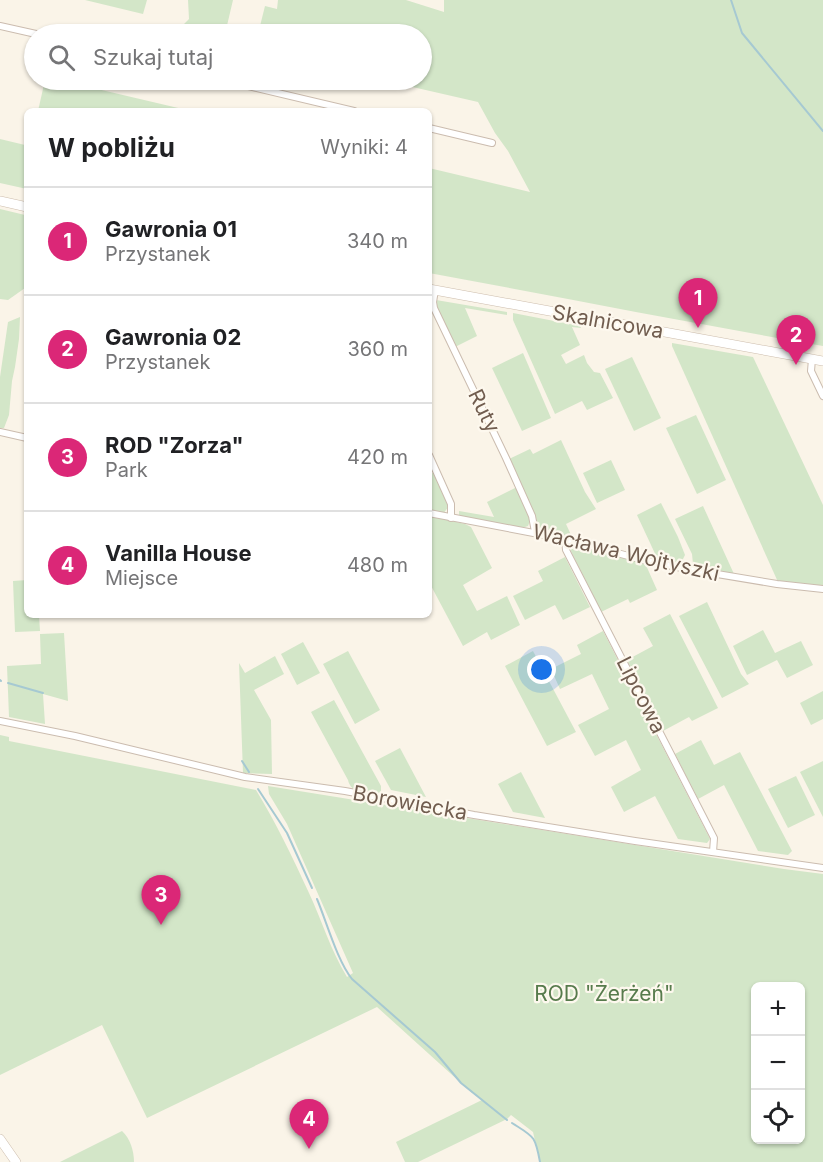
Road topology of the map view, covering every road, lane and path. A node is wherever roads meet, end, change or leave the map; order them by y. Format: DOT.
graph roads {
  1 [pos="0,26"];
  2 [pos="24,31"];
  3 [pos="265,90"];
  4 [pos="341,108"];
  5 [pos="432,130"];
  6 [pos="492,143"];
  7 [pos="0,201"];
  8 [pos="24,206"];
  9 [pos="432,289"];
  10 [pos="812,359"];
  11 [pos="823,361"];
  12 [pos="823,396"];
  13 [pos="0,432"];
  14 [pos="24,437"];
  15 [pos="432,462"];
  16 [pos="432,514"];
  17 [pos="451,518"];
  18 [pos="535,532"];
  19 [pos="566,539"];
  20 [pos="823,588"];
  21 [pos="0,721"];
  22 [pos="713,852"];
  23 [pos="823,868"];
  24 [pos="0,1139"];
  25 [pos="16,1162"];
  1 -- 2 [label="street"];
  3 -- 4 [label="street"];
  5 -- 6 [label="street"];
  7 -- 8 [label="street"];
  9 -- 10 [label="street, Skalnicowa"];
  9 -- 18 [label="street, Ruty"];
  10 -- 11 [label="street, Skalnicowa"];
  10 -- 12 [label="street"];
  13 -- 14 [label="street"];
  15 -- 17 [label="street"];
  16 -- 17 [label="street, Wacława Wojtyszki"];
  17 -- 18 [label="street, Wacława Wojtyszki"];
  18 -- 19 [label="street, Wacława Wojtyszki"];
  19 -- 20 [label="street, Wacława Wojtyszki"];
  19 -- 22 [label="street, Lipcowa"];
  21 -- 22 [label="street, Borowiecka"];
  22 -- 23 [label="street, Borowiecka"];
  24 -- 25 [label="street"];
}
